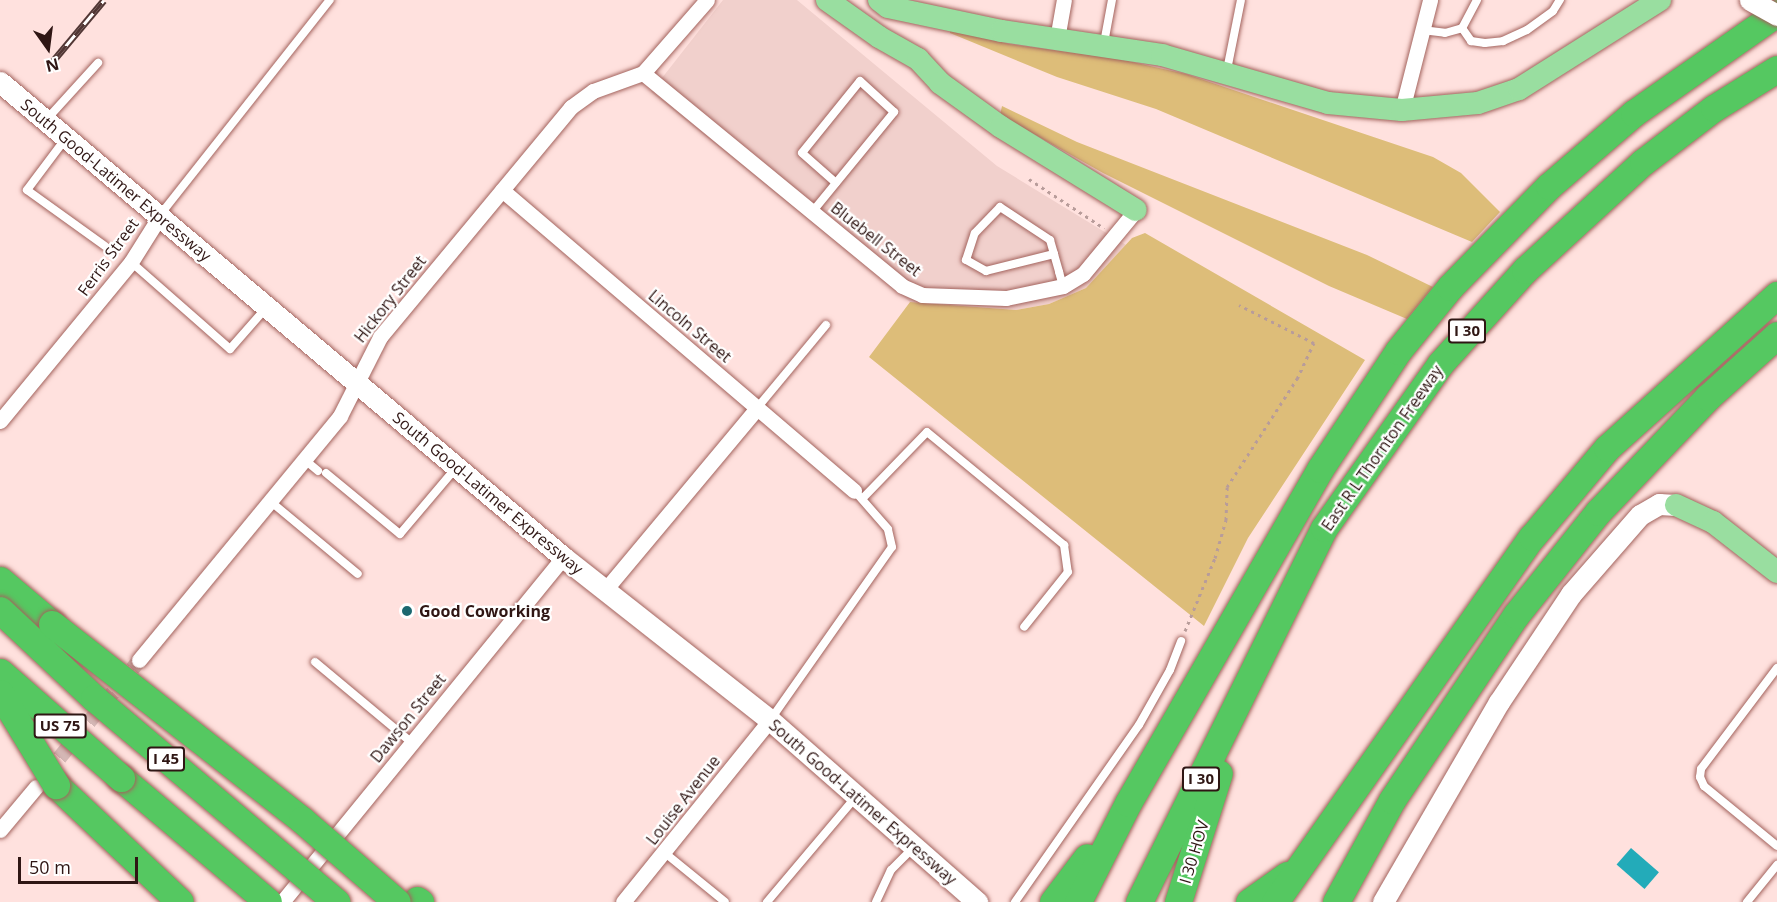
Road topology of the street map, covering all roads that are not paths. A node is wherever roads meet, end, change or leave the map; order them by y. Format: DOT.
graph roads {
  1 [pos="330,0"];
  2 [pos="707,0"];
  3 [pos="827,0"];
  4 [pos="1064,0"];
  5 [pos="1112,0"];
  6 [pos="1241,0"];
  7 [pos="1430,0"];
  8 [pos="1477,0"];
  9 [pos="1560,0"];
  10 [pos="1660,0"];
  11 [pos="1750,0"];
  12 [pos="884,4"];
  13 [pos="1777,14"];
  14 [pos="1462,28"];
  15 [pos="1421,30"];
  16 [pos="1057,39"];
  17 [pos="1103,44"];
  18 [pos="98,63"];
  19 [pos="1777,69"];
  20 [pos="1226,72"];
  21 [pos="643,74"];
  22 [pos="0,82"];
  23 [pos="1402,110"];
  24 [pos="46,120"];
  25 [pos="66,137"];
  26 [pos="836,183"];
  27 [pos="502,190"];
  28 [pos="1136,210"];
  29 [pos="813,212"];
  30 [pos="160,216"];
  31 [pos="105,246"];
  32 [pos="1054,254"];
  33 [pos="131,262"];
  34 [pos="1063,286"];
  35 [pos="1777,295"];
  36 [pos="267,307"];
  37 [pos="826,325"];
  38 [pos="1777,335"];
  39 [pos="356,383"];
  40 [pos="757,408"];
  41 [pos="0,421"];
  42 [pos="304,460"];
  43 [pos="456,468"];
  44 [pos="858,495"];
  45 [pos="270,501"];
  46 [pos="1676,505"];
  47 [pos="563,557"];
  48 [pos="1777,572"];
  49 [pos="358,574"];
  50 [pos="0,580"];
  51 [pos="604,590"];
  52 [pos="0,610"];
  53 [pos="1024,627"];
  54 [pos="1181,641"];
  55 [pos="139,660"];
  56 [pos="315,662"];
  57 [pos="1777,668"];
  58 [pos="0,672"];
  59 [pos="1253,676"];
  60 [pos="0,693"];
  61 [pos="770,720"];
  62 [pos="411,742"];
  63 [pos="36,787"];
  64 [pos="858,794"];
  65 [pos="1128,803"];
  66 [pos="302,820"];
  67 [pos="0,830"];
  68 [pos="915,845"];
  69 [pos="1777,846"];
  70 [pos="665,853"];
  71 [pos="1777,865"];
  72 [pos="1295,870"];
  73 [pos="180,902"];
  74 [pos="268,902"];
  75 [pos="282,902"];
  76 [pos="336,902"];
  77 [pos="397,902"];
  78 [pos="420,902"];
  79 [pos="623,902"];
  80 [pos="725,902"];
  81 [pos="766,902"];
  82 [pos="876,902"];
  83 [pos="977,902"];
  84 [pos="1015,902"];
  85 [pos="1053,902"];
  86 [pos="1078,902"];
  87 [pos="1139,902"];
  88 [pos="1178,902"];
  89 [pos="1249,902"];
  90 [pos="1275,902"];
  91 [pos="1336,902"];
  92 [pos="1383,902"];
  93 [pos="1747,902"];
  1 -- 30 [label="lane, Ferris Street"];
  2 -- 21 [label="street, Hickory Street"];
  3 -- 28 [label="main road"];
  4 -- 16 [label="street"];
  5 -- 17 [label="lane"];
  6 -- 20 [label="lane"];
  7 -- 15 [label="street"];
  8 -- 14 [label="lane"];
  9 -- 14 [label="lane"];
  10 -- 23 [label="main road"];
  11 -- 13 [label="main road, bridge"];
  12 -- 16 [label="main road"];
  13 -- 65 [label="highway"];
  14 -- 15 [label="lane"];
  15 -- 23 [label="street"];
  16 -- 17 [label="main road"];
  17 -- 20 [label="main road"];
  18 -- 24 [label="lane"];
  19 -- 59 [label="highway, East R L Thornton Freeway / I 30"];
  20 -- 23 [label="main road"];
  21 -- 27 [label="street, Hickory Street"];
  21 -- 29 [label="street, Bluebell Street"];
  22 -- 24 [label="main road, South Good-Latimer Expressway"];
  24 -- 25 [label="main road, South Good-Latimer Expressway"];
  25 -- 30 [label="main road, South Good-Latimer Expressway"];
  25 -- 31 [label="lane"];
  26 -- 26 [label="lane"];
  26 -- 29 [label="lane"];
  27 -- 39 [label="street, Hickory Street"];
  27 -- 40 [label="street, Lincoln Street"];
  28 -- 34 [label="street, Bluebell Street"];
  29 -- 34 [label="street, Bluebell Street"];
  30 -- 33 [label="street, Ferris Street"];
  30 -- 36 [label="main road, South Good-Latimer Expressway"];
  32 -- 32 [label="lane"];
  32 -- 34 [label="lane"];
  33 -- 36 [label="lane"];
  33 -- 41 [label="street, Ferris Street"];
  35 -- 72 [label="highway"];
  36 -- 39 [label="main road, South Good-Latimer Expressway"];
  37 -- 40 [label="lane"];
  38 -- 91 [label="highway"];
  39 -- 42 [label="street, Hickory Street"];
  39 -- 43 [label="main road, South Good-Latimer Expressway"];
  40 -- 44 [label="street, Lincoln Street"];
  40 -- 51 [label="street"];
  42 -- 43 [label="lane"];
  42 -- 45 [label="street, Hickory Street"];
  43 -- 47 [label="main road, South Good-Latimer Expressway"];
  44 -- 53 [label="lane"];
  44 -- 61 [label="lane"];
  45 -- 49 [label="lane"];
  45 -- 55 [label="street, Hickory Street"];
  46 -- 48 [label="main road"];
  46 -- 92 [label="main road"];
  47 -- 51 [label="main road, South Good-Latimer Expressway"];
  47 -- 62 [label="street, Dawson Street"];
  50 -- 66 [label="highway, bridge"];
  51 -- 61 [label="main road, South Good-Latimer Expressway"];
  52 -- 76 [label="highway, I 45, bridge"];
  54 -- 84 [label="lane"];
  56 -- 62 [label="lane"];
  57 -- 69 [label="lane"];
  58 -- 74 [label="highway, US 75, bridge"];
  59 -- 87 [label="highway, East R L Thornton Freeway / I 30"];
  59 -- 88 [label="highway, I 30 HOV"];
  60 -- 73 [label="highway, bridge"];
  61 -- 64 [label="main road, South Good-Latimer Expressway"];
  61 -- 70 [label="street, Louise Avenue"];
  62 -- 75 [label="street, Dawson Street"];
  63 -- 67 [label="street"];
  64 -- 68 [label="main road, South Good-Latimer Expressway"];
  64 -- 81 [label="lane"];
  65 -- 85 [label="highway"];
  65 -- 86 [label="highway"];
  66 -- 77 [label="highway, bridge"];
  66 -- 78 [label="highway, bridge"];
  68 -- 82 [label="lane"];
  68 -- 83 [label="main road, South Good-Latimer Expressway"];
  70 -- 79 [label="street, Louise Avenue"];
  70 -- 80 [label="lane"];
  71 -- 93 [label="lane"];
  72 -- 89 [label="highway"];
  72 -- 90 [label="highway"];
}
